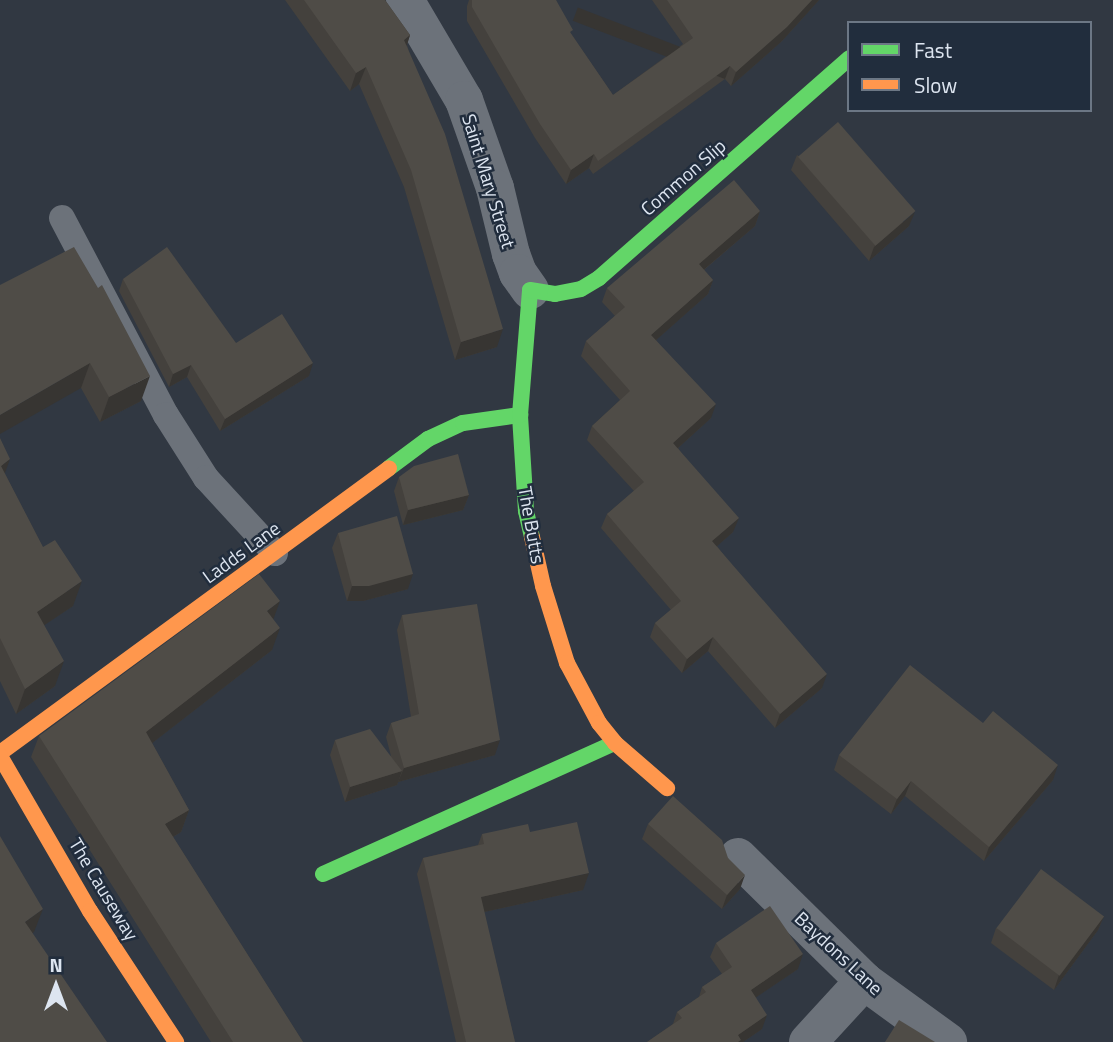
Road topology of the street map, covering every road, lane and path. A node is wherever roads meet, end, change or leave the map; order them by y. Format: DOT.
graph roads {
  1 [pos="405,0"];
  2 [pos="847,60"];
  3 [pos="62,218"];
  4 [pos="530,290"];
  5 [pos="520,415"];
  6 [pos="275,553"];
  7 [pos="615,743"];
  8 [pos="0,755"];
  9 [pos="667,788"];
  10 [pos="737,857"];
  11 [pos="323,874"];
  12 [pos="864,981"];
  13 [pos="176,1042"];
  14 [pos="808,1042"];
  15 [pos="948,1042"];
  1 -- 4 [label="street, Saint Mary Street"];
  2 -- 4 [label="street, Common Slip"];
  3 -- 6 [label="lane"];
  4 -- 5 [label="street, The Butts"];
  5 -- 6 [label="street, Ladds Lane"];
  5 -- 7 [label="street, The Butts"];
  6 -- 8 [label="street, Ladds Lane"];
  7 -- 9 [label="street, The Butts"];
  7 -- 11 [label="street"];
  8 -- 13 [label="street, The Causeway"];
  10 -- 12 [label="street, Baydons Lane"];
  12 -- 14 [label="street"];
  12 -- 15 [label="street, Baydons Lane"];
}
